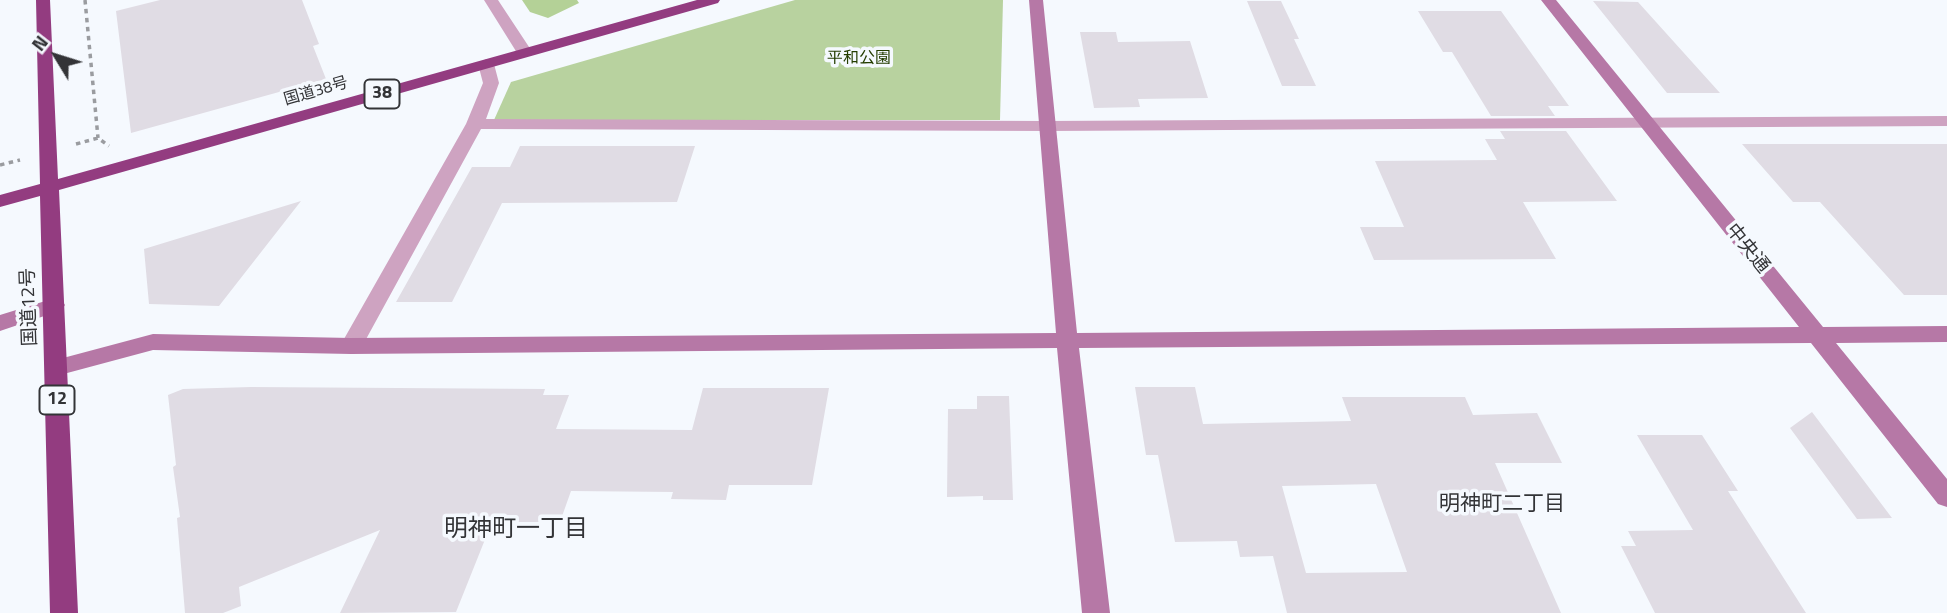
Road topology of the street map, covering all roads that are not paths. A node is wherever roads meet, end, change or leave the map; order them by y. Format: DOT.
graph roads {
  1 [pos="43,0"];
  2 [pos="491,0"];
  3 [pos="713,0"];
  4 [pos="1036,0"];
  5 [pos="1548,0"];
  6 [pos="525,53"];
  7 [pos="486,64"];
  8 [pos="1947,121"];
  9 [pos="1646,123"];
  10 [pos="475,124"];
  11 [pos="1048,126"];
  12 [pos="50,187"];
  13 [pos="0,201"];
  14 [pos="55,305"];
  15 [pos="0,323"];
  16 [pos="1947,334"];
  17 [pos="1817,335"];
  18 [pos="1067,339"];
  19 [pos="351,345"];
  20 [pos="56,368"];
  21 [pos="1947,497"];
  22 [pos="64,613"];
  23 [pos="1096,613"];
  1 -- 12 [label="highway, 国道12号 / 12"];
  2 -- 6 [label="street"];
  3 -- 6 [label="highway, 国道38号 / 38"];
  4 -- 11 [label="street"];
  5 -- 9 [label="street, 中央通"];
  6 -- 7 [label="highway, 国道38号 / 38"];
  7 -- 10 [label="street"];
  7 -- 12 [label="highway, 国道38号 / 38"];
  8 -- 9 [label="street"];
  9 -- 11 [label="street"];
  9 -- 17 [label="street, 中央通"];
  10 -- 11 [label="street"];
  10 -- 19 [label="street"];
  11 -- 18 [label="street"];
  12 -- 13 [label="highway, 国道38号"];
  12 -- 14 [label="highway, 国道12号 / 12"];
  14 -- 15 [label="street"];
  14 -- 20 [label="highway, 国道12号 / 12"];
  16 -- 17 [label="street"];
  17 -- 18 [label="street"];
  17 -- 21 [label="street, 中央通"];
  18 -- 19 [label="street"];
  18 -- 23 [label="street"];
  19 -- 20 [label="street"];
  20 -- 22 [label="highway, 国道12号 / 12"];
}
